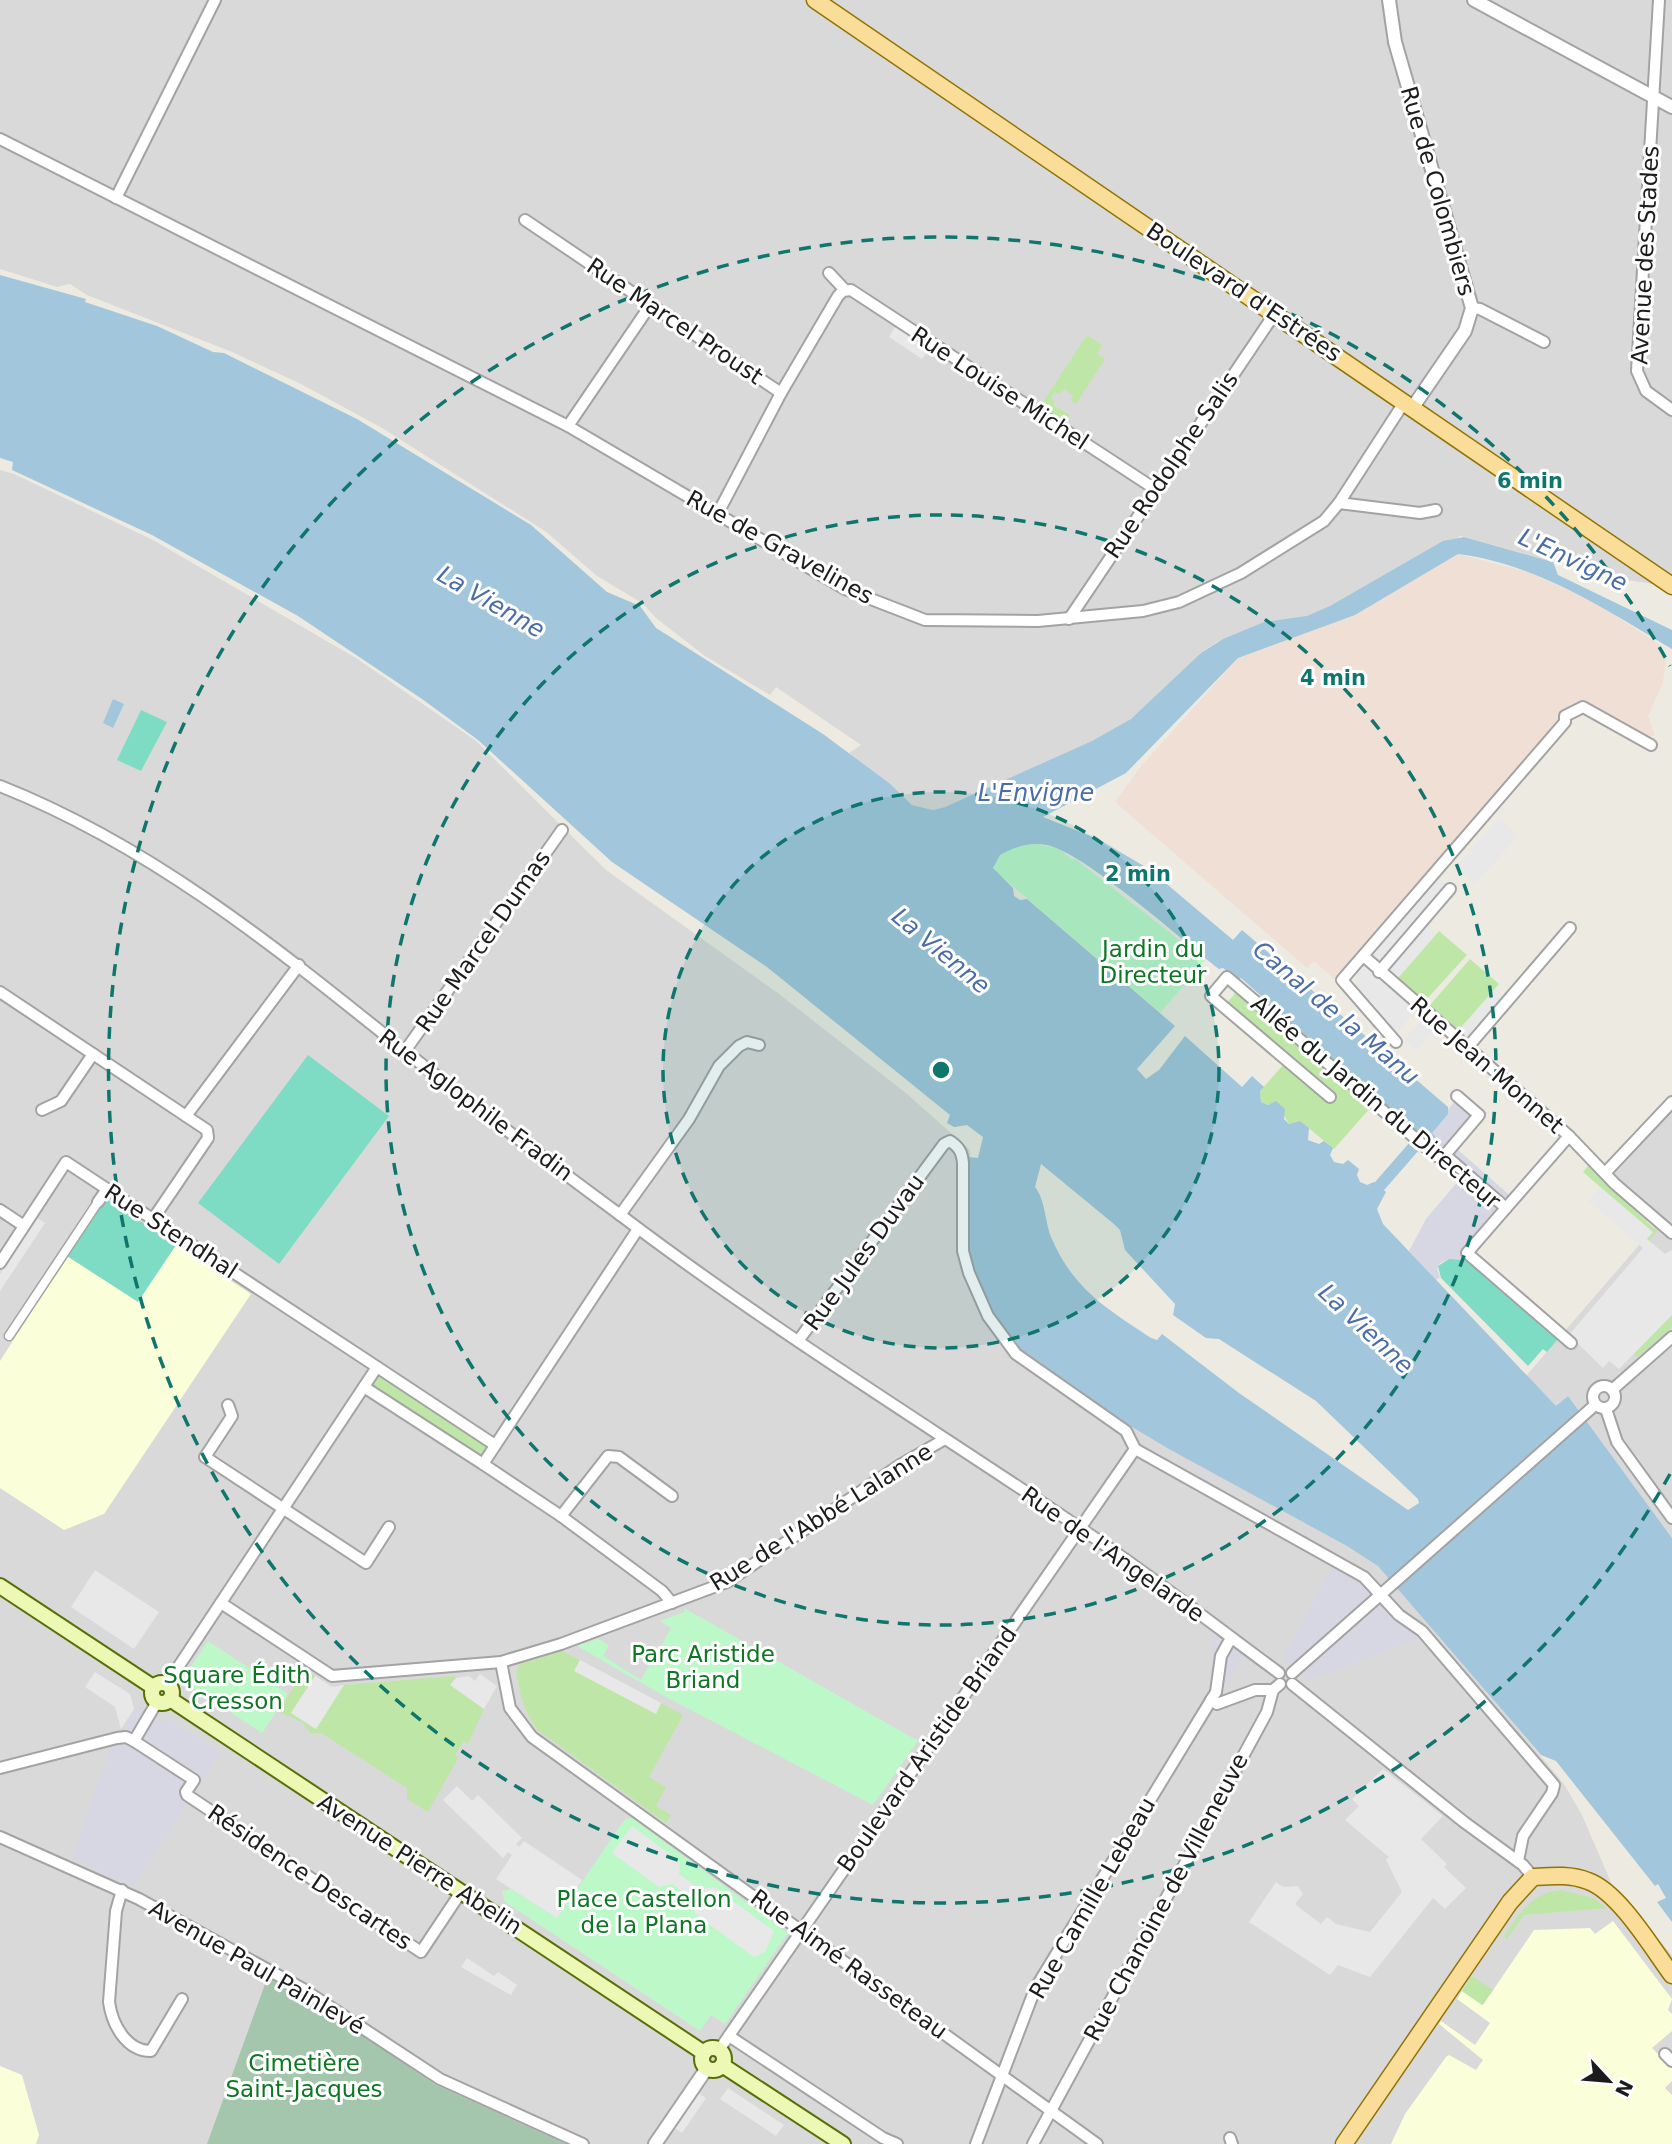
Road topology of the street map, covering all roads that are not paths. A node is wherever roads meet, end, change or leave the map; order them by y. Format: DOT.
graph roads {
  1 [pos="215,0"];
  2 [pos="815,0"];
  3 [pos="1389,0"];
  4 [pos="1474,0"];
  5 [pos="1659,0"];
  6 [pos="1653,97"];
  7 [pos="1672,107"];
  8 [pos="0,139"];
  9 [pos="116,198"];
  10 [pos="525,220"];
  11 [pos="829,274"];
  12 [pos="845,290"];
  13 [pos="651,304"];
  14 [pos="1472,308"];
  15 [pos="1275,313"];
  16 [pos="1544,342"];
  17 [pos="781,393"];
  18 [pos="1409,404"];
  19 [pos="1672,410"];
  20 [pos="568,426"];
  21 [pos="1155,489"];
  22 [pos="1339,503"];
  23 [pos="1436,510"];
  24 [pos="718,513"];
  25 [pos="1672,586"];
  26 [pos="1069,619"];
  27 [pos="1651,745"];
  28 [pos="0,786"];
  29 [pos="562,830"];
  30 [pos="1450,889"];
  31 [pos="1570,928"];
  32 [pos="1367,959"];
  33 [pos="299,965"];
  34 [pos="1379,972"];
  35 [pos="0,992"];
  36 [pos="1396,1042"];
  37 [pos="759,1045"];
  38 [pos="1467,1048"];
  39 [pos="405,1051"];
  40 [pos="93,1054"];
  41 [pos="1457,1096"];
  42 [pos="1330,1097"];
  43 [pos="1672,1102"];
  44 [pos="41,1110"];
  45 [pos="186,1116"];
  46 [pos="1569,1136"];
  47 [pos="1445,1155"];
  48 [pos="1606,1172"];
  49 [pos="107,1189"];
  50 [pos="98,1202"];
  51 [pos="1506,1208"];
  52 [pos="0,1210"];
  53 [pos="620,1215"];
  54 [pos="153,1219"];
  55 [pos="24,1226"];
  56 [pos="638,1229"];
  57 [pos="1672,1233"];
  58 [pos="0,1263"];
  59 [pos="9,1336"];
  60 [pos="1672,1338"];
  61 [pos="798,1341"];
  62 [pos="1571,1343"];
  63 [pos="377,1367"];
  64 [pos="363,1387"];
  65 [pos="1612,1390"];
  66 [pos="228,1405"];
  67 [pos="1601,1407"];
  68 [pos="945,1439"];
  69 [pos="495,1445"];
  70 [pos="1135,1449"];
  71 [pos="483,1464"];
  72 [pos="672,1496"];
  73 [pos="283,1509"];
  74 [pos="1671,1513"];
  75 [pos="561,1516"];
  76 [pos="389,1527"];
  77 [pos="1079,1527"];
  78 [pos="0,1586"];
  79 [pos="1381,1594"];
  80 [pos="221,1603"];
  81 [pos="672,1603"];
  82 [pos="1231,1638"];
  83 [pos="501,1662"];
  84 [pos="1292,1679"];
  85 [pos="1277,1682"];
  86 [pos="162,1693"];
  87 [pos="1213,1696"];
  88 [pos="134,1741"];
  89 [pos="0,1768"];
  90 [pos="0,1837"];
  91 [pos="1518,1861"];
  92 [pos="1533,1877"];
  93 [pos="122,1890"];
  94 [pos="461,1892"];
  95 [pos="802,1930"];
  96 [pos="1672,1975"];
  97 [pos="182,1999"];
  98 [pos="729,2035"];
  99 [pos="713,2059"];
  100 [pos="1003,2076"];
  101 [pos="1051,2110"];
  102 [pos="583,2144"];
  103 [pos="655,2144"];
  104 [pos="843,2144"];
  105 [pos="897,2144"];
  106 [pos="976,2144"];
  107 [pos="1033,2144"];
  108 [pos="1097,2144"];
  109 [pos="1344,2144"];
  1 -- 9 [label="street"];
  2 -- 15 [label="main road, Boulevard d'Estrées"];
  3 -- 14 [label="street, Rue de Colombiers"];
  4 -- 6 [label="street"];
  5 -- 6 [label="street, Avenue des Stades"];
  6 -- 7 [label="street"];
  6 -- 19 [label="street, Avenue des Stades"];
  8 -- 9 [label="street, Rue de Gravelines"];
  9 -- 20 [label="street, Rue de Gravelines"];
  10 -- 13 [label="street, Rue Marcel Proust"];
  11 -- 12 [label="street, Rue Louise Michel"];
  12 -- 17 [label="street"];
  12 -- 21 [label="street, Rue Louise Michel"];
  13 -- 17 [label="street, Rue Marcel Proust"];
  13 -- 20 [label="street"];
  14 -- 16 [label="street"];
  14 -- 18 [label="street, Rue de Colombiers"];
  15 -- 18 [label="main road, Boulevard d'Estrées"];
  15 -- 21 [label="street, Rue Rodolphe Salis"];
  17 -- 24 [label="street, Rue Marcel Proust"];
  18 -- 22 [label="street, Rue de Gravelines"];
  18 -- 25 [label="main road, Boulevard d'Estrées"];
  20 -- 24 [label="street, Rue de Gravelines"];
  21 -- 26 [label="street, Rue Rodolphe Salis"];
  22 -- 23 [label="street"];
  22 -- 26 [label="street, Rue de Gravelines"];
  24 -- 26 [label="street, Rue de Gravelines"];
  27 -- 36 [label="street"];
  28 -- 33 [label="street, Rue Aglophile Fradin"];
  29 -- 39 [label="street, Rue Marcel Dumas"];
  30 -- 34 [label="street"];
  31 -- 38 [label="street"];
  32 -- 34 [label="street, Rue Jean Monnet"];
  33 -- 39 [label="street, Rue Aglophile Fradin"];
  33 -- 45 [label="street"];
  34 -- 38 [label="street, Rue Jean Monnet"];
  35 -- 40 [label="street"];
  37 -- 53 [label="street"];
  38 -- 46 [label="street, Rue Jean Monnet"];
  39 -- 53 [label="street, Rue Aglophile Fradin"];
  40 -- 44 [label="street"];
  40 -- 45 [label="street"];
  41 -- 47 [label="street"];
  42 -- 47 [label="street, Allée du Jardin du Directeur"];
  43 -- 48 [label="street"];
  45 -- 54 [label="street"];
  46 -- 48 [label="street, Rue Jean Monnet"];
  46 -- 51 [label="street"];
  47 -- 51 [label="street, Allée du Jardin du Directeur"];
  48 -- 57 [label="street, Rue Jean Monnet"];
  49 -- 50 [label="street"];
  49 -- 54 [label="street, Rue Stendhal"];
  49 -- 55 [label="street, Rue Stendhal"];
  50 -- 59 [label="street"];
  51 -- 62 [label="street, Allée du Jardin du Directeur"];
  52 -- 55 [label="street"];
  53 -- 56 [label="street, Rue Aglophile Fradin"];
  54 -- 63 [label="street, Rue Stendhal"];
  55 -- 58 [label="street, Rue Stendhal"];
  56 -- 61 [label="street, Rue Aglophile Fradin"];
  56 -- 69 [label="street"];
  60 -- 65 [label="street"];
  61 -- 68 [label="street, Rue Aglophile Fradin"];
  61 -- 70 [label="street, Rue Jules Duvau"];
  63 -- 64 [label="street"];
  63 -- 69 [label="street, Rue Stendhal"];
  64 -- 71 [label="street"];
  64 -- 73 [label="street"];
  65 -- 67 [label="street"];
  65 -- 67 [label="street"];
  66 -- 73 [label="street"];
  67 -- 74 [label="street"];
  67 -- 79 [label="street"];
  68 -- 77 [label="street, Rue de l'Angelarde"];
  68 -- 81 [label="street, Rue de l'Abbé Lalanne"];
  69 -- 71 [label="street"];
  70 -- 77 [label="street, Boulevard Aristide Briand"];
  70 -- 79 [label="street"];
  71 -- 75 [label="street"];
  72 -- 75 [label="street"];
  73 -- 76 [label="street"];
  73 -- 80 [label="street"];
  75 -- 81 [label="street"];
  77 -- 82 [label="street, Rue de l'Angelarde"];
  77 -- 95 [label="street, Boulevard Aristide Briand"];
  78 -- 86 [label="main road, Avenue Pierre Abelin"];
  79 -- 84 [label="street"];
  79 -- 91 [label="street"];
  80 -- 83 [label="street, Rue de l'Abbé Lalanne"];
  80 -- 86 [label="street"];
  81 -- 83 [label="street, Rue de l'Abbé Lalanne"];
  82 -- 85 [label="street, Rue de l'Angelarde"];
  82 -- 87 [label="street"];
  83 -- 95 [label="street, Rue Aimé Rasseteau"];
  84 -- 85 [label="street"];
  84 -- 91 [label="street"];
  85 -- 87 [label="street"];
  85 -- 101 [label="street, Rue Chanoine de Villeneuve"];
  86 -- 88 [label="street"];
  86 -- 94 [label="main road, Avenue Pierre Abelin"];
  87 -- 100 [label="street, Rue Camille Lebeau"];
  88 -- 89 [label="street"];
  88 -- 94 [label="street, Résidence Descartes"];
  90 -- 93 [label="street, Avenue Paul Painlevé"];
  91 -- 92 [label="street"];
  92 -- 96 [label="main road"];
  92 -- 109 [label="main road"];
  93 -- 97 [label="street"];
  93 -- 102 [label="street, Avenue Paul Painlevé"];
  94 -- 99 [label="main road, Avenue Pierre Abelin"];
  95 -- 98 [label="street, Boulevard Aristide Briand"];
  95 -- 100 [label="street, Rue Aimé Rasseteau"];
  98 -- 99 [label="street, Boulevard Aristide Briand"];
  98 -- 105 [label="street"];
  99 -- 103 [label="street, Boulevard Aristide Briand"];
  99 -- 104 [label="main road, Avenue Pierre Abelin"];
  100 -- 101 [label="street, Rue Aimé Rasseteau"];
  100 -- 106 [label="street, Rue Camille Lebeau"];
  101 -- 107 [label="street, Rue Chanoine de Villeneuve"];
  101 -- 108 [label="street, Rue Aimé Rasseteau"];
}
